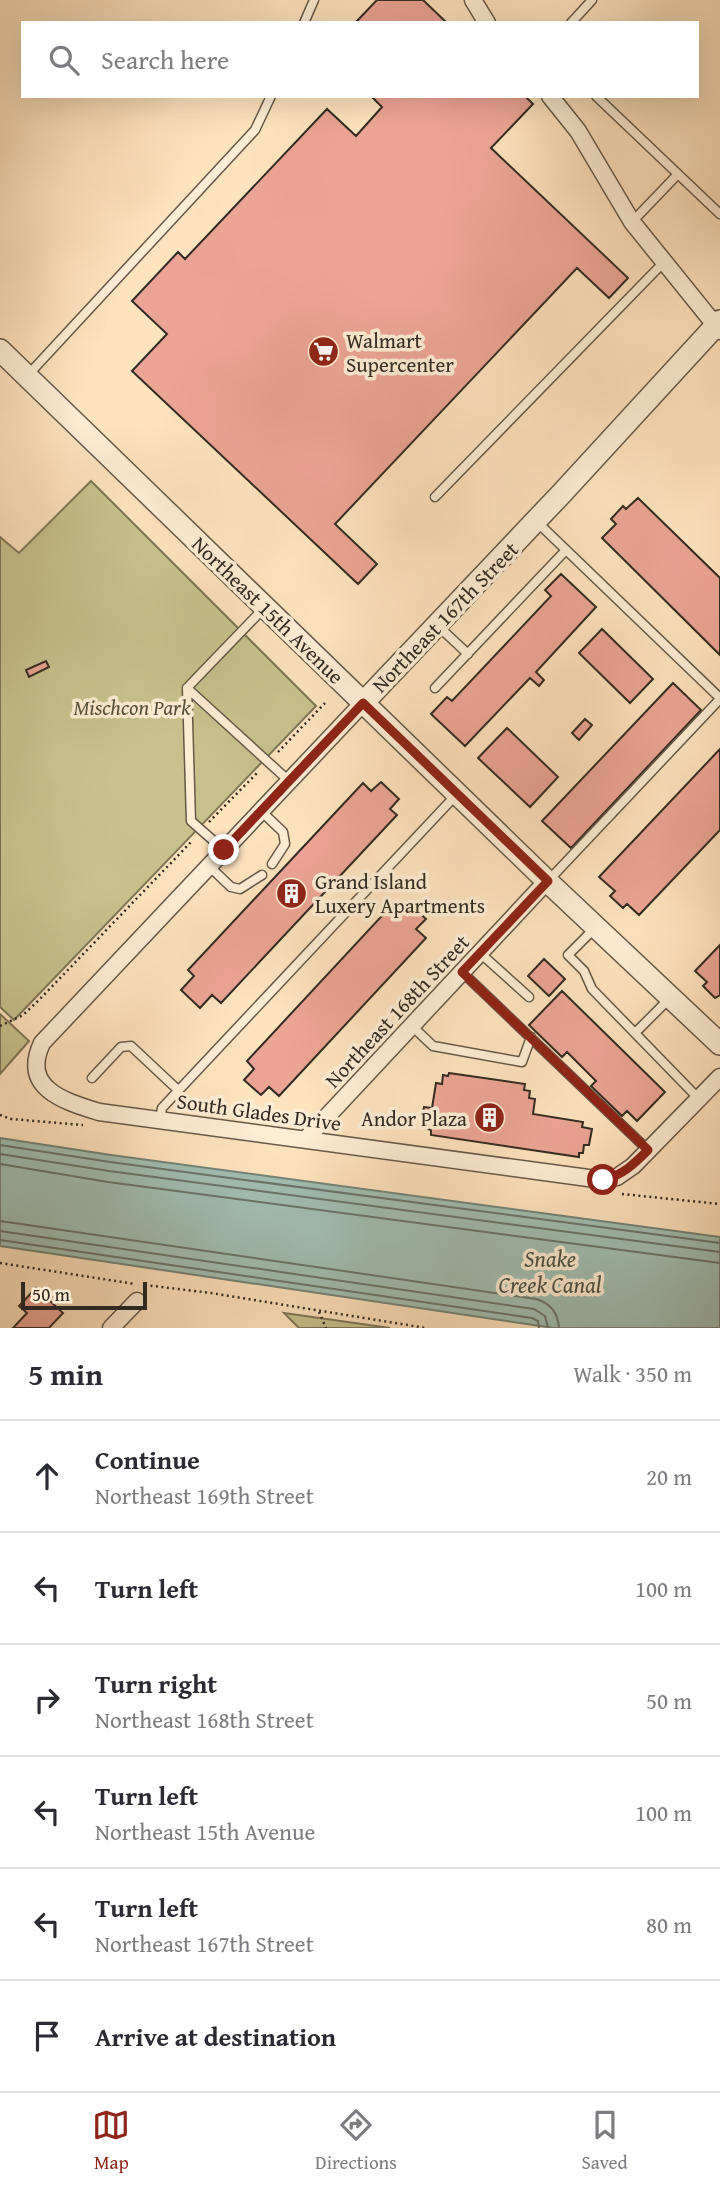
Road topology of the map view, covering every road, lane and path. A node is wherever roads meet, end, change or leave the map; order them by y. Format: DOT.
graph roads {
  1 [pos="314,0"];
  2 [pos="473,0"];
  3 [pos="592,0"];
  4 [pos="305,21"];
  5 [pos="486,21"];
  6 [pos="574,21"];
  7 [pos="270,98"];
  8 [pos="552,98"];
  9 [pos="598,98"];
  10 [pos="678,174"];
  11 [pos="720,214"];
  12 [pos="632,222"];
  13 [pos="664,262"];
  14 [pos="718,326"];
  15 [pos="0,350"];
  16 [pos="27,376"];
  17 [pos="435,497"];
  18 [pos="536,521"];
  19 [pos="566,550"];
  20 [pos="265,607"];
  21 [pos="437,625"];
  22 [pos="468,654"];
  23 [pos="187,688"];
  24 [pos="435,688"];
  25 [pos="720,699"];
  26 [pos="326,703"];
  27 [pos="363,703"];
  28 [pos="269,761"];
  29 [pos="289,781"];
  30 [pos="457,794"];
  31 [pos="261,811"];
  32 [pos="201,831"];
  33 [pos="224,850"];
  34 [pos="272,864"];
  35 [pos="209,866"];
  36 [pos="262,875"];
  37 [pos="548,881"];
  38 [pos="596,927"];
  39 [pos="480,953"];
  40 [pos="462,972"];
  41 [pos="529,997"];
  42 [pos="670,998"];
  43 [pos="0,1026"];
  44 [pos="412,1026"];
  45 [pos="635,1033"];
  46 [pos="531,1037"];
  47 [pos="720,1044"];
  48 [pos="35,1070"];
  49 [pos="720,1077"];
  50 [pos="92,1078"];
  51 [pos="178,1090"];
  52 [pos="699,1099"];
  53 [pos="160,1120"];
  54 [pos="306,1139"];
  55 [pos="648,1150"];
  56 [pos="0,1263"];
  57 [pos="137,1301"];
  58 [pos="319,1312"];
  59 [pos="111,1328"];
  60 [pos="327,1328"];
  61 [pos="425,1328"];
  1 -- 4 [label="lane"];
  2 -- 5 [label="street"];
  3 -- 6 [label="lane"];
  7 -- 16 [label="lane"];
  8 -- 12 [label="street"];
  9 -- 10 [label="lane"];
  10 -- 11 [label="lane"];
  10 -- 12 [label="lane"];
  12 -- 13 [label="street"];
  13 -- 14 [label="street"];
  13 -- 17 [label="lane"];
  14 -- 18 [label="street, Northeast 167th Street"];
  15 -- 16 [label="street, Northeast 15th Avenue"];
  16 -- 20 [label="street, Northeast 15th Avenue"];
  18 -- 19 [label="lane"];
  18 -- 21 [label="street, Northeast 167th Street"];
  19 -- 22 [label="lane"];
  19 -- 25 [label="lane"];
  20 -- 23 [label="lane"];
  20 -- 27 [label="street, Northeast 15th Avenue"];
  21 -- 22 [label="lane"];
  21 -- 27 [label="street, Northeast 167th Street"];
  22 -- 24 [label="lane"];
  23 -- 28 [label="lane"];
  23 -- 32 [label="lane"];
  25 -- 37 [label="lane"];
  26 -- 28 [label="path"];
  27 -- 29 [label="street, Northeast 167th Street"];
  27 -- 30 [label="street, Northeast 15th Avenue"];
  28 -- 29 [label="lane"];
  28 -- 32 [label="path"];
  29 -- 31 [label="street, Northeast 167th Street"];
  30 -- 37 [label="street, Northeast 15th Avenue"];
  30 -- 51 [label="lane"];
  31 -- 33 [label="street, Northeast 167th Street"];
  31 -- 34 [label="lane"];
  32 -- 33 [label="lane"];
  32 -- 43 [label="path"];
  33 -- 35 [label="street, Northeast 167th Street"];
  35 -- 36 [label="lane"];
  35 -- 48 [label="street, Northeast 167th Street"];
  37 -- 38 [label="street, Northeast 15th Avenue"];
  37 -- 39 [label="street, Northeast 168th Street"];
  38 -- 42 [label="street, Northeast 15th Avenue"];
  38 -- 45 [label="lane"];
  39 -- 40 [label="street, Northeast 168th Street"];
  39 -- 41 [label="lane"];
  40 -- 44 [label="street, Northeast 168th Street"];
  40 -- 46 [label="lane"];
  42 -- 45 [label="lane"];
  42 -- 47 [label="street, Northeast 15th Avenue"];
  44 -- 46 [label="lane"];
  44 -- 54 [label="street, Northeast 168th Street"];
  45 -- 52 [label="lane"];
  46 -- 55 [label="lane"];
  48 -- 53 [label="street, South Glades Drive"];
  49 -- 52 [label="street"];
  50 -- 51 [label="lane"];
  51 -- 53 [label="lane"];
  52 -- 55 [label="street"];
  53 -- 54 [label="street, South Glades Drive"];
  54 -- 55 [label="street, South Glades Drive"];
  56 -- 58 [label="path"];
  57 -- 59 [label="street"];
  58 -- 60 [label="path"];
  58 -- 61 [label="path"];
}
